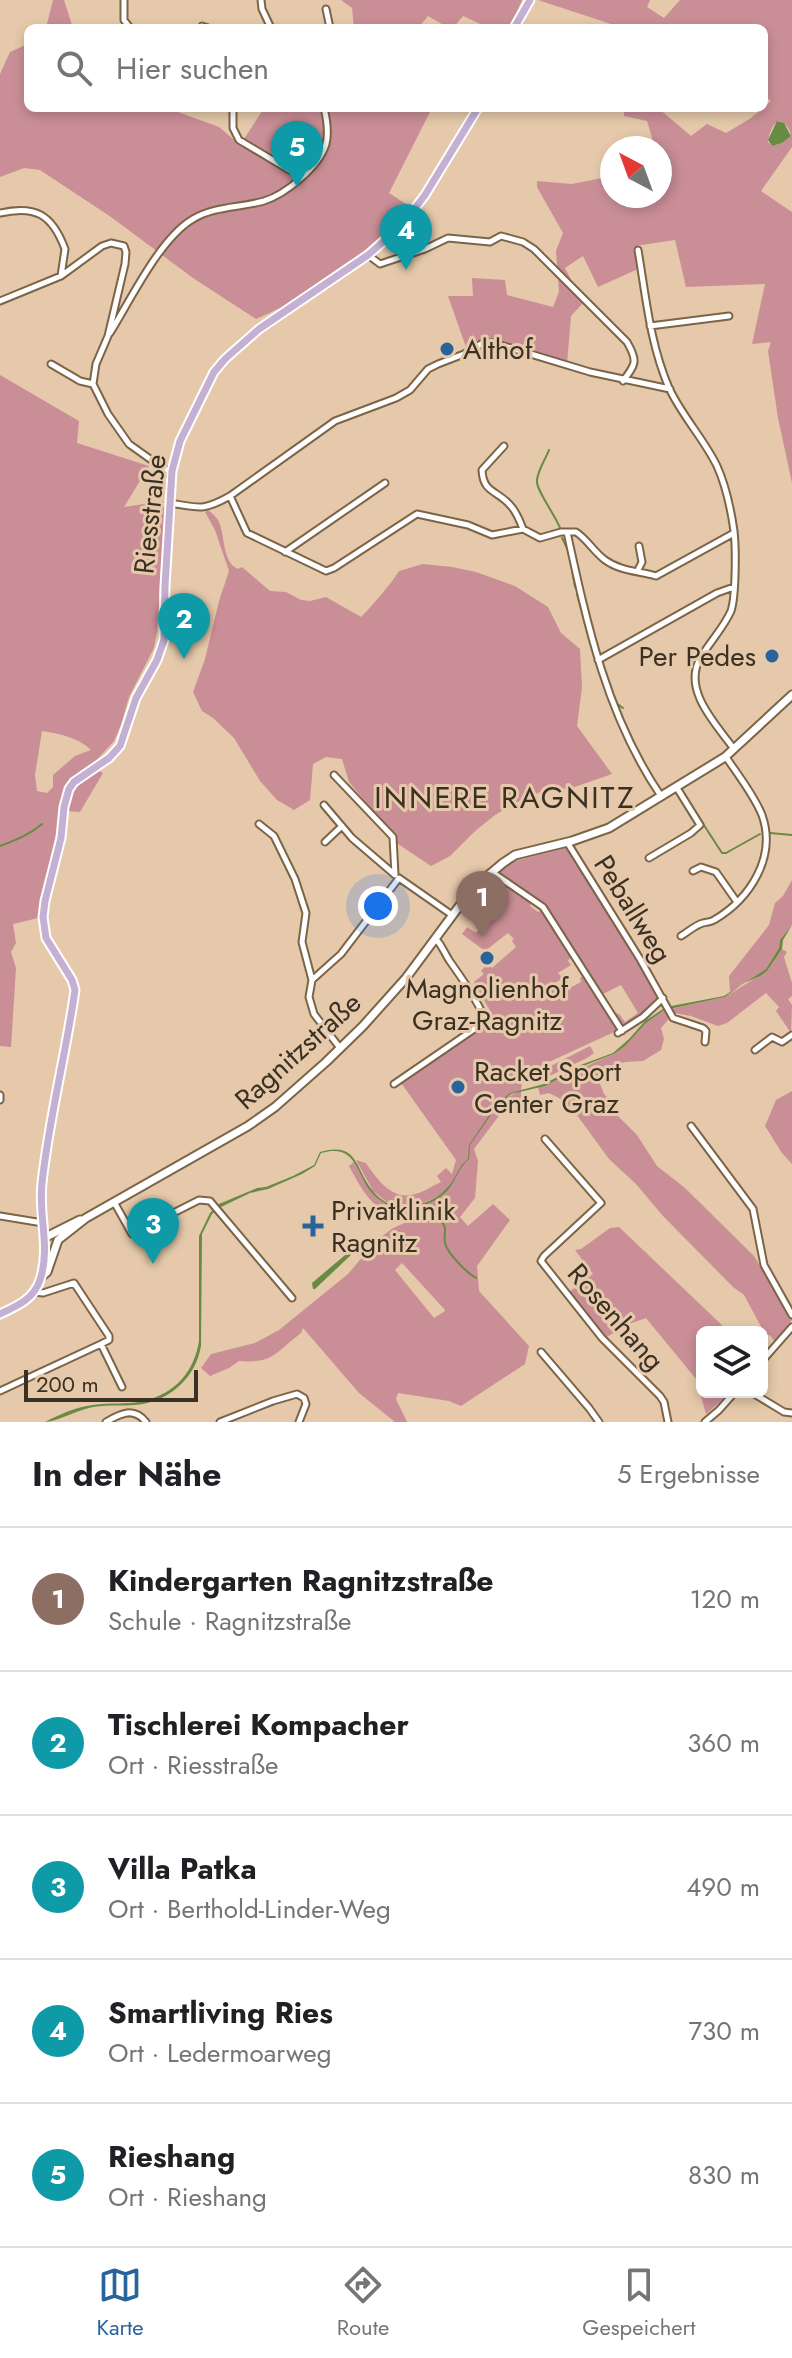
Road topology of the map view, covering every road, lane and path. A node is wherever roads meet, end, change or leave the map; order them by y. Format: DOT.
graph roads {
  1 [pos="124,0"];
  2 [pos="261,0"];
  3 [pos="530,0"];
  4 [pos="326,9"];
  5 [pos="127,24"];
  6 [pos="269,24"];
  7 [pos="329,24"];
  8 [pos="516,24"];
  9 [pos="233,112"];
  10 [pos="325,112"];
  11 [pos="476,112"];
  12 [pos="301,177"];
  13 [pos="0,213"];
  14 [pos="638,250"];
  15 [pos="368,255"];
  16 [pos="61,276"];
  17 [pos="0,301"];
  18 [pos="729,316"];
  19 [pos="650,326"];
  20 [pos="108,336"];
  21 [pos="51,364"];
  22 [pos="623,381"];
  23 [pos="93,384"];
  24 [pos="670,389"];
  25 [pos="504,446"];
  26 [pos="172,471"];
  27 [pos="385,483"];
  28 [pos="230,496"];
  29 [pos="170,503"];
  30 [pos="523,529"];
  31 [pos="567,532"];
  32 [pos="734,533"];
  33 [pos="639,546"];
  34 [pos="285,552"];
  35 [pos="638,570"];
  36 [pos="734,587"];
  37 [pos="598,660"];
  38 [pos="792,695"];
  39 [pos="735,749"];
  40 [pos="725,757"];
  41 [pos="334,775"];
  42 [pos="677,788"];
  43 [pos="662,796"];
  44 [pos="324,805"];
  45 [pos="259,824"];
  46 [pos="342,826"];
  47 [pos="325,842"];
  48 [pos="567,842"];
  49 [pos="649,858"];
  50 [pos="693,871"];
  51 [pos="491,872"];
  52 [pos="397,876"];
  53 [pos="737,902"];
  54 [pos="452,915"];
  55 [pos="681,936"];
  56 [pos="436,939"];
  57 [pos="312,980"];
  58 [pos="663,998"];
  59 [pos="792,1035"];
  60 [pos="705,1042"];
  61 [pos="340,1049"];
  62 [pos="755,1050"];
  63 [pos="394,1084"];
  64 [pos="691,1126"];
  65 [pos="545,1139"];
  66 [pos="114,1202"];
  67 [pos="0,1216"];
  68 [pos="86,1218"];
  69 [pos="43,1223"];
  70 [pos="46,1239"];
  71 [pos="58,1240"];
  72 [pos="41,1277"];
  73 [pos="35,1292"];
  74 [pos="292,1298"];
  75 [pos="0,1314"];
  76 [pos="792,1315"];
  77 [pos="792,1327"];
  78 [pos="101,1344"];
  79 [pos="541,1352"];
  80 [pos="768,1354"];
  81 [pos="122,1387"];
  82 [pos="0,1391"];
  83 [pos="730,1398"];
  84 [pos="761,1398"];
  85 [pos="792,1413"];
  86 [pos="106,1422"];
  87 [pos="146,1422"];
  88 [pos="220,1422"];
  89 [pos="299,1422"];
  90 [pos="599,1422"];
  91 [pos="668,1422"];
  92 [pos="705,1422"];
  1 -- 5 [label="street"];
  2 -- 6 [label="street"];
  3 -- 8 [label="main road"];
  4 -- 7 [label="street"];
  9 -- 12 [label="street"];
  10 -- 12 [label="street"];
  11 -- 15 [label="main road, Riesstraße"];
  12 -- 20 [label="street"];
  13 -- 16 [label="street"];
  14 -- 19 [label="street"];
  15 -- 22 [label="street"];
  15 -- 26 [label="main road, Riesstraße"];
  16 -- 17 [label="street"];
  16 -- 20 [label="street"];
  18 -- 19 [label="street"];
  19 -- 24 [label="street"];
  20 -- 23 [label="street"];
  21 -- 23 [label="street"];
  22 -- 24 [label="street"];
  22 -- 28 [label="street"];
  23 -- 26 [label="street"];
  24 -- 32 [label="street"];
  25 -- 30 [label="street"];
  26 -- 29 [label="main road, Riesstraße"];
  27 -- 34 [label="street"];
  28 -- 29 [label="street"];
  28 -- 34 [label="street"];
  29 -- 69 [label="main road, Riesstraße"];
  30 -- 31 [label="street"];
  30 -- 34 [label="street"];
  31 -- 35 [label="street"];
  31 -- 37 [label="street"];
  32 -- 35 [label="street"];
  32 -- 36 [label="street"];
  33 -- 35 [label="street"];
  36 -- 37 [label="street"];
  36 -- 39 [label="street"];
  37 -- 43 [label="street"];
  38 -- 39 [label="main road, Ragnitzstraße"];
  39 -- 40 [label="main road, Ragnitzstraße"];
  40 -- 42 [label="main road, Ragnitzstraße"];
  40 -- 53 [label="street"];
  41 -- 52 [label="street"];
  42 -- 43 [label="main road, Ragnitzstraße"];
  42 -- 49 [label="street"];
  43 -- 48 [label="main road, Ragnitzstraße"];
  44 -- 46 [label="street"];
  45 -- 57 [label="street"];
  46 -- 47 [label="street"];
  46 -- 52 [label="street"];
  48 -- 51 [label="main road, Ragnitzstraße"];
  48 -- 58 [label="street, Peballweg"];
  50 -- 53 [label="street"];
  51 -- 54 [label="main road, Ragnitzstraße"];
  51 -- 58 [label="street"];
  52 -- 54 [label="street"];
  52 -- 57 [label="street"];
  53 -- 55 [label="street"];
  54 -- 56 [label="main road, Ragnitzstraße"];
  56 -- 61 [label="main road, Ragnitzstraße"];
  56 -- 63 [label="street"];
  57 -- 61 [label="street"];
  58 -- 60 [label="street, Peballweg"];
  59 -- 62 [label="street"];
  61 -- 66 [label="main road, Ragnitzstraße"];
  64 -- 76 [label="street"];
  65 -- 91 [label="street, Rosenhang"];
  66 -- 68 [label="main road, Ragnitzstraße"];
  66 -- 74 [label="street"];
  67 -- 69 [label="street"];
  68 -- 70 [label="main road, Ragnitzstraße"];
  68 -- 71 [label="main road, Ragnitzstraße"];
  69 -- 70 [label="main road, Riesstraße"];
  70 -- 71 [label="main road"];
  70 -- 72 [label="main road, Riesstraße"];
  71 -- 72 [label="main road, Ragnitzstraße"];
  72 -- 73 [label="main road, Riesstraße"];
  73 -- 75 [label="main road"];
  73 -- 78 [label="street"];
  77 -- 80 [label="street"];
  78 -- 81 [label="street"];
  78 -- 82 [label="street"];
  79 -- 90 [label="street"];
  83 -- 92 [label="street"];
  84 -- 85 [label="street"];
  86 -- 87 [label="street"];
  88 -- 89 [label="street"];
}
